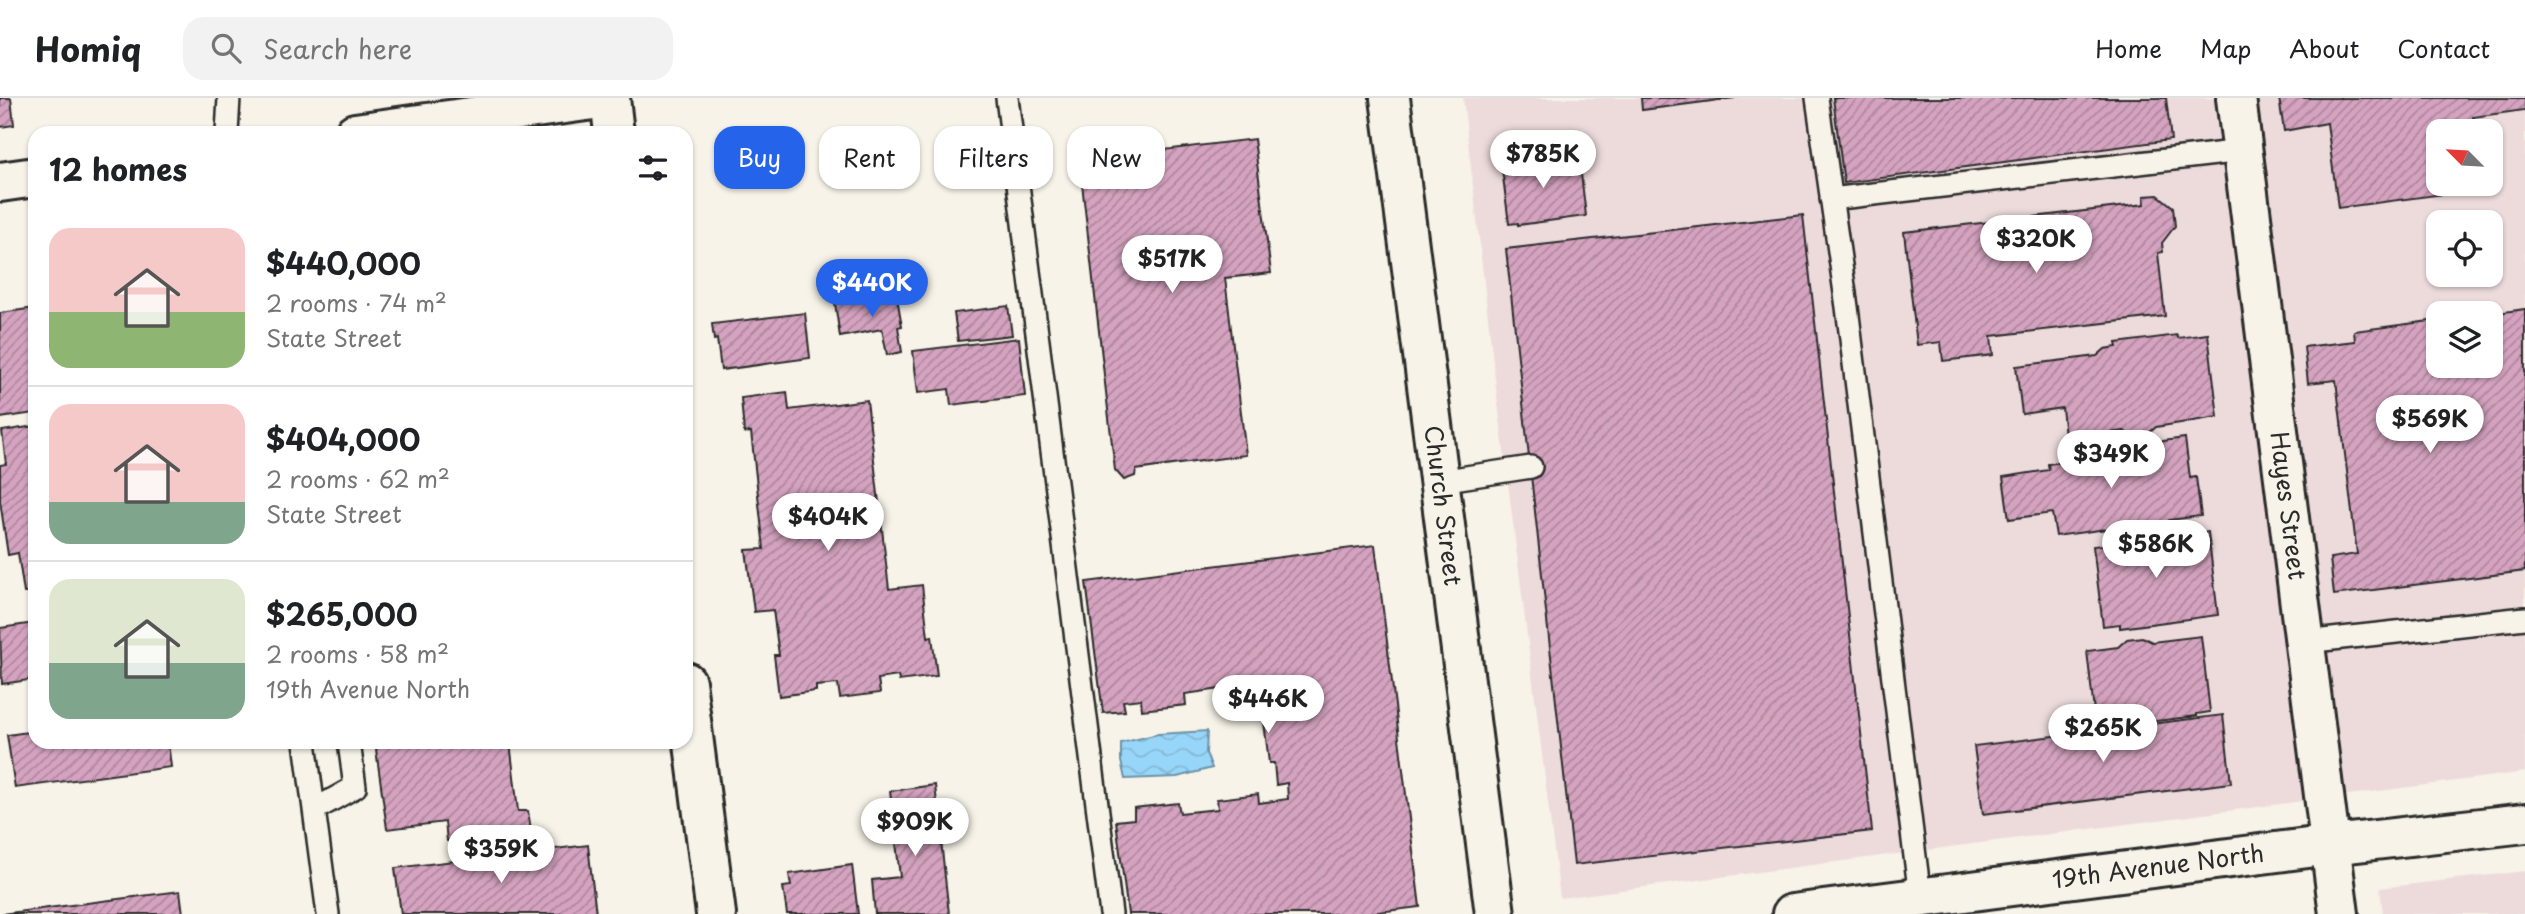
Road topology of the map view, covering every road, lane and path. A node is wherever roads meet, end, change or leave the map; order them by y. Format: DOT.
graph roads {
  1 [pos="229,98"];
  2 [pos="609,98"];
  3 [pos="1007,98"];
  4 [pos="1390,98"];
  5 [pos="1817,98"];
  6 [pos="2236,98"];
  7 [pos="227,126"];
  8 [pos="406,126"];
  9 [pos="613,126"];
  10 [pos="2242,151"];
  11 [pos="28,178"];
  12 [pos="0,182"];
  13 [pos="1831,199"];
  14 [pos="1531,467"];
  15 [pos="1440,481"];
  16 [pos="2525,618"];
  17 [pos="2305,642"];
  18 [pos="693,736"];
  19 [pos="306,749"];
  20 [pos="350,749"];
  21 [pos="314,810"];
  22 [pos="2525,823"];
  23 [pos="2331,845"];
  24 [pos="1921,906"];
  25 [pos="328,914"];
  26 [pos="716,914"];
  27 [pos="1111,914"];
  28 [pos="1495,914"];
  29 [pos="1792,914"];
  30 [pos="2339,914"];
  1 -- 7 [label="lane"];
  2 -- 8 [label="street"];
  2 -- 9 [label="street"];
  3 -- 27 [label="lane"];
  4 -- 15 [label="street, Church Street"];
  5 -- 13 [label="lane"];
  6 -- 10 [label="street, Hayes Street"];
  10 -- 13 [label="lane"];
  10 -- 17 [label="street, Hayes Street"];
  11 -- 12 [label="street"];
  13 -- 24 [label="lane"];
  14 -- 15 [label="lane"];
  15 -- 28 [label="street, Church Street"];
  16 -- 17 [label="lane"];
  17 -- 23 [label="street, Hayes Street"];
  18 -- 26 [label="street"];
  19 -- 21 [label="lane"];
  20 -- 21 [label="lane"];
  21 -- 25 [label="lane"];
  22 -- 23 [label="street, 19th Avenue North"];
  23 -- 24 [label="street, 19th Avenue North"];
  23 -- 30 [label="street, Hayes Street"];
  24 -- 29 [label="street, 19th Avenue North"];
}
